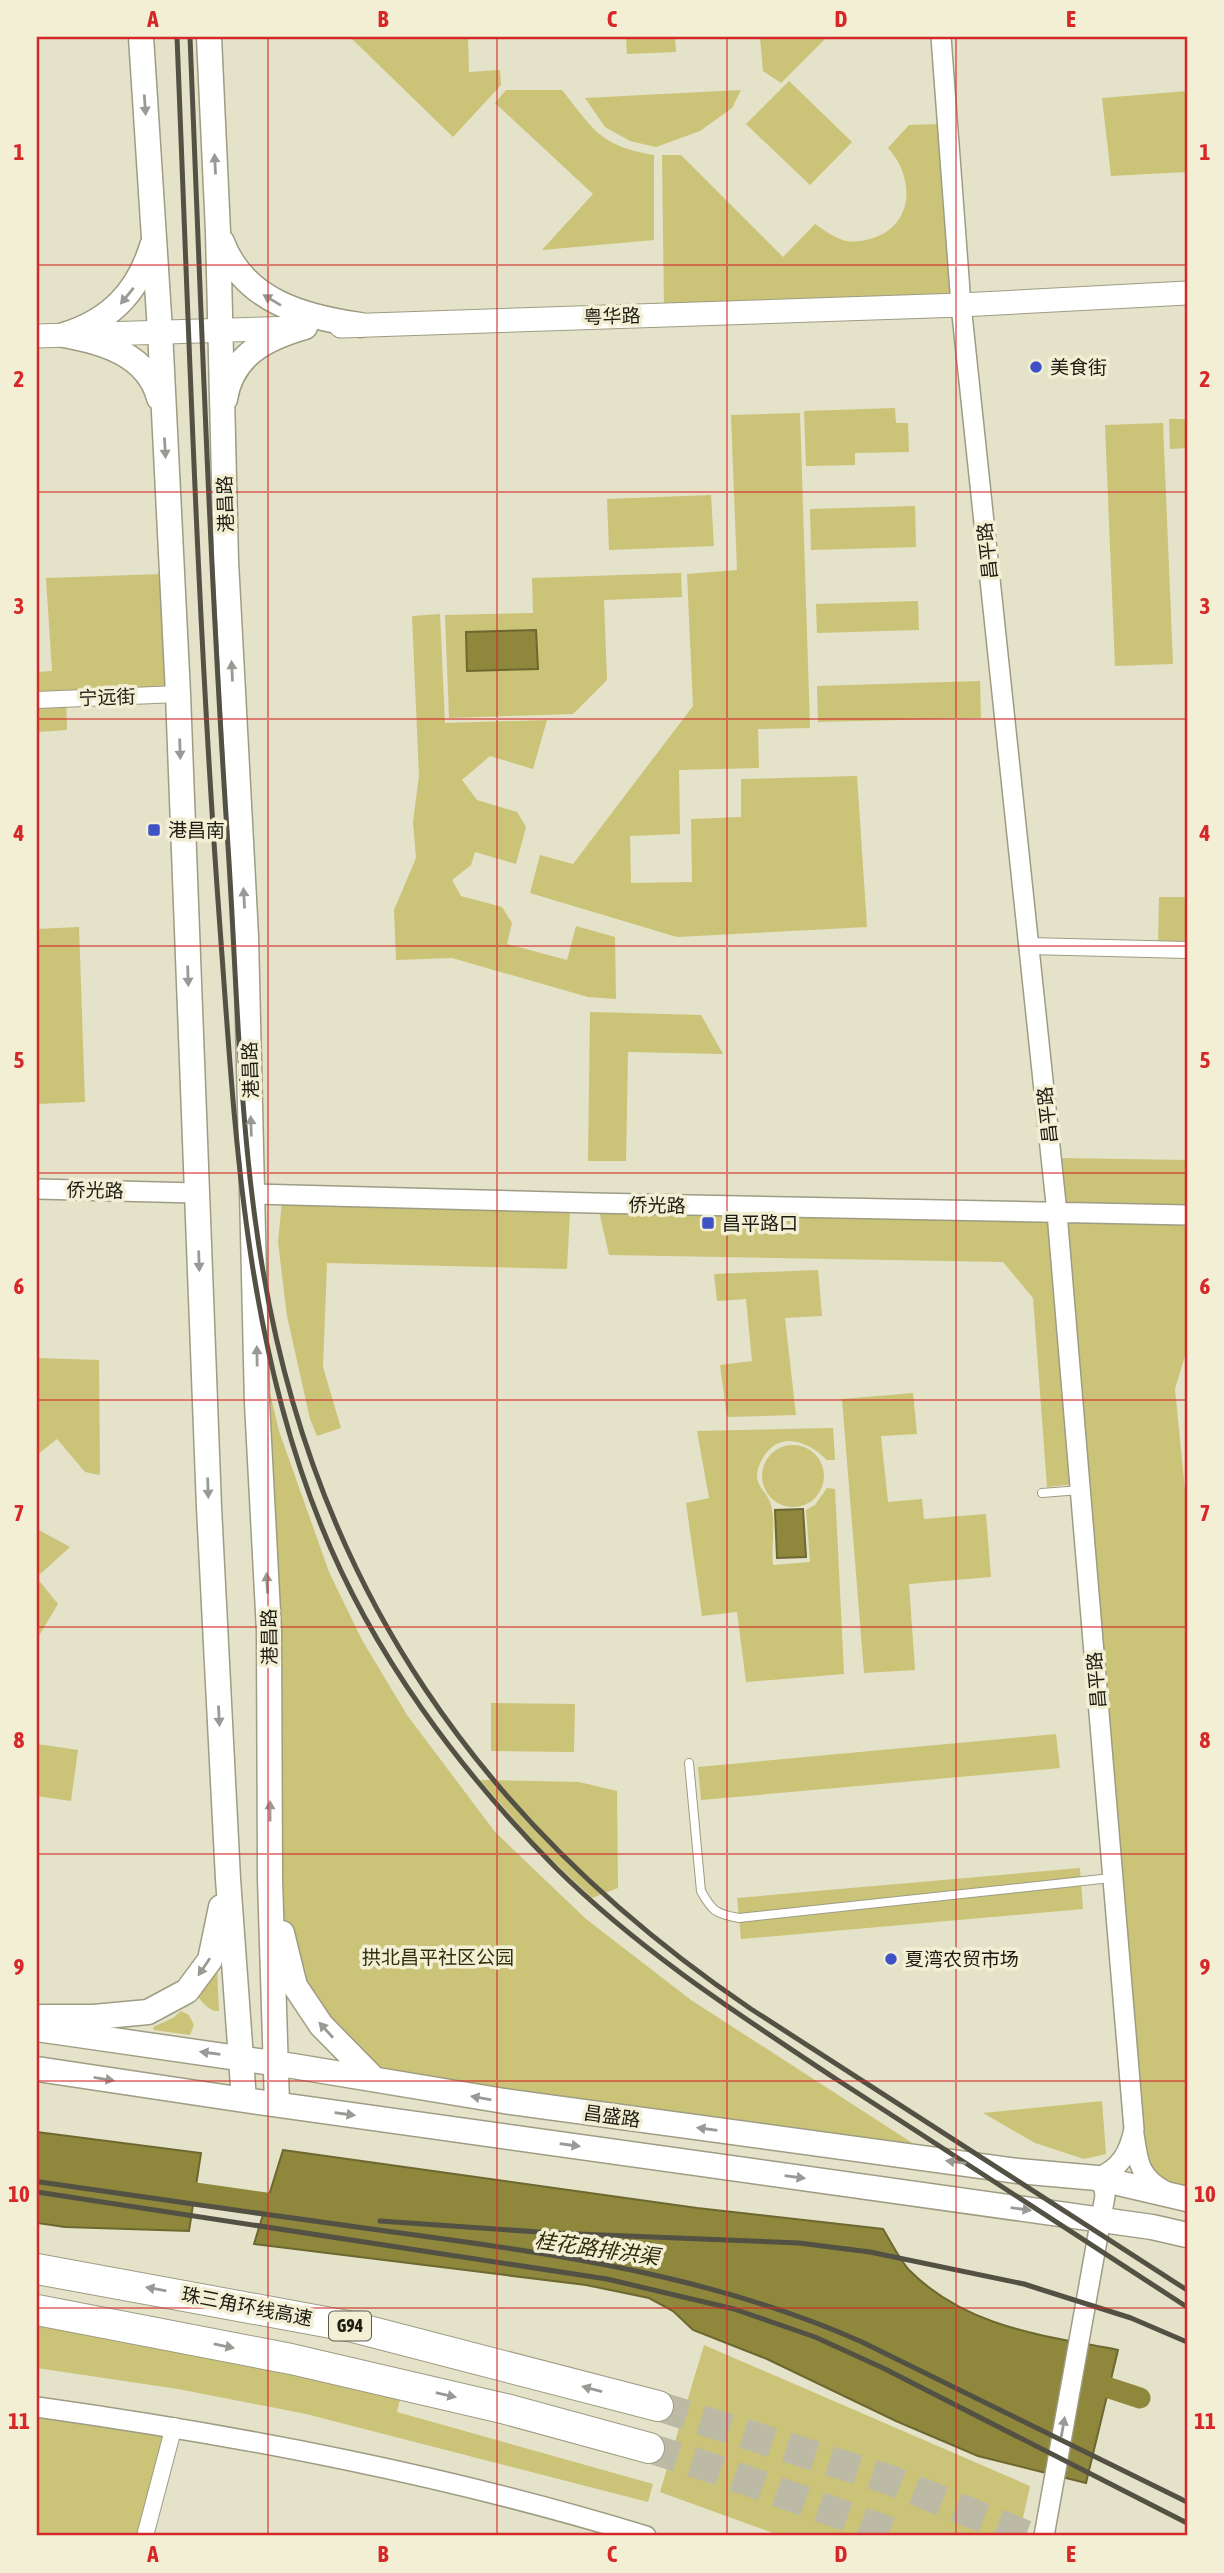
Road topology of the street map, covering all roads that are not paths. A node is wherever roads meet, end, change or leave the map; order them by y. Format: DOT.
graph roads {
  1 [pos="141,37"];
  2 [pos="209,37"];
  3 [pos="941,37"];
  4 [pos="218,232"];
  5 [pos="154,234"];
  6 [pos="1187,293"];
  7 [pos="961,305"];
  8 [pos="360,326"];
  9 [pos="304,327"];
  10 [pos="160,331"];
  11 [pos="220,331"];
  12 [pos="64,335"];
  13 [pos="37,336"];
  14 [pos="163,415"];
  15 [pos="222,417"];
  16 [pos="178,694"];
  17 [pos="37,700"];
  18 [pos="1029,946"];
  19 [pos="1187,950"];
  20 [pos="37,1189"];
  21 [pos="196,1193"];
  22 [pos="253,1194"];
  23 [pos="1057,1213"];
  24 [pos="1187,1215"];
  25 [pos="1080,1490"];
  26 [pos="1042,1493"];
  27 [pos="689,1763"];
  28 [pos="1113,1878"];
  29 [pos="228,1879"];
  30 [pos="270,1879"];
  31 [pos="37,2017"];
  32 [pos="37,2029"];
  33 [pos="241,2058"];
  34 [pos="275,2063"];
  35 [pos="37,2069"];
  36 [pos="374,2079"];
  37 [pos="244,2100"];
  38 [pos="277,2104"];
  39 [pos="1134,2129"];
  40 [pos="1097,2178"];
  41 [pos="1122,2183"];
  42 [pos="1184,2198"];
  43 [pos="1102,2213"];
  44 [pos="1137,2225"];
  45 [pos="1187,2235"];
  46 [pos="1094,2261"];
  47 [pos="37,2269"];
  48 [pos="37,2310"];
  49 [pos="658,2406"];
  50 [pos="37,2407"];
  51 [pos="174,2426"];
  52 [pos="649,2448"];
  53 [pos="635,2535"];
  54 [pos="145,2536"];
  55 [pos="1044,2536"];
  1 -- 5 [label="main road, one-way"];
  4 -- 2 [label="main road, 港昌路, one-way"];
  3 -- 7 [label="street, 昌平路"];
  8 -- 4 [label="main road, one-way"];
  4 -- 11 [label="main road, 港昌路"];
  5 -- 10 [label="main road"];
  5 -- 12 [label="main road, one-way"];
  6 -- 7 [label="main road, 粤华路"];
  7 -- 8 [label="main road, 粤华路"];
  7 -- 18 [label="street, 昌平路"];
  8 -- 9 [label="main road, 粤华路"];
  9 -- 11 [label="main road, 粤华路"];
  9 -- 15 [label="main road"];
  10 -- 11 [label="main road, 粤华路"];
  10 -- 12 [label="main road, 粤华路"];
  10 -- 14 [label="main road"];
  11 -- 15 [label="main road, 港昌路"];
  12 -- 13 [label="main road, 粤华路"];
  12 -- 14 [label="main road"];
  14 -- 16 [label="main road, one-way"];
  22 -- 15 [label="main road, 港昌路, one-way"];
  16 -- 17 [label="street, 宁远街"];
  16 -- 21 [label="main road, one-way"];
  18 -- 19 [label="street"];
  18 -- 23 [label="street, 昌平路"];
  20 -- 21 [label="street, 侨光路"];
  21 -- 29 [label="main road, one-way"];
  22 -- 23 [label="street, 侨光路"];
  30 -- 22 [label="main road, 港昌路, one-way"];
  23 -- 24 [label="street, 侨光路"];
  23 -- 25 [label="street, 昌平路"];
  25 -- 26 [label="lane"];
  25 -- 28 [label="street, 昌平路"];
  27 -- 28 [label="lane"];
  28 -- 39 [label="street, 昌平路"];
  29 -- 31 [label="main road, one-way"];
  29 -- 33 [label="main road"];
  30 -- 34 [label="main road, 港昌路"];
  36 -- 30 [label="main road, one-way"];
  33 -- 32 [label="main road, 昌盛路, one-way"];
  33 -- 34 [label="main road, 昌盛路"];
  33 -- 37 [label="main road"];
  34 -- 36 [label="main road, 昌盛路"];
  34 -- 38 [label="main road, 港昌路"];
  35 -- 37 [label="main road, 昌盛路, one-way"];
  40 -- 36 [label="main road, 昌盛路, one-way"];
  37 -- 38 [label="main road, 昌盛路"];
  38 -- 43 [label="main road, 昌盛路, one-way"];
  39 -- 40 [label="street, 昌平路"];
  39 -- 41 [label="street"];
  39 -- 42 [label="street"];
  40 -- 41 [label="main road, 昌盛路"];
  40 -- 43 [label="street"];
  41 -- 42 [label="main road, 昌盛路"];
  41 -- 43 [label="street"];
  43 -- 44 [label="main road, 昌盛路"];
  43 -- 46 [label="street"];
  44 -- 45 [label="main road, 昌盛路"];
  44 -- 46 [label="street"];
  55 -- 46 [label="street, one-way"];
  49 -- 47 [label="highway, 珠三角环线高速 / G94, one-way"];
  48 -- 52 [label="highway, G94, one-way"];
  50 -- 51 [label="street"];
  51 -- 53 [label="street"];
  51 -- 54 [label="street"];
}
